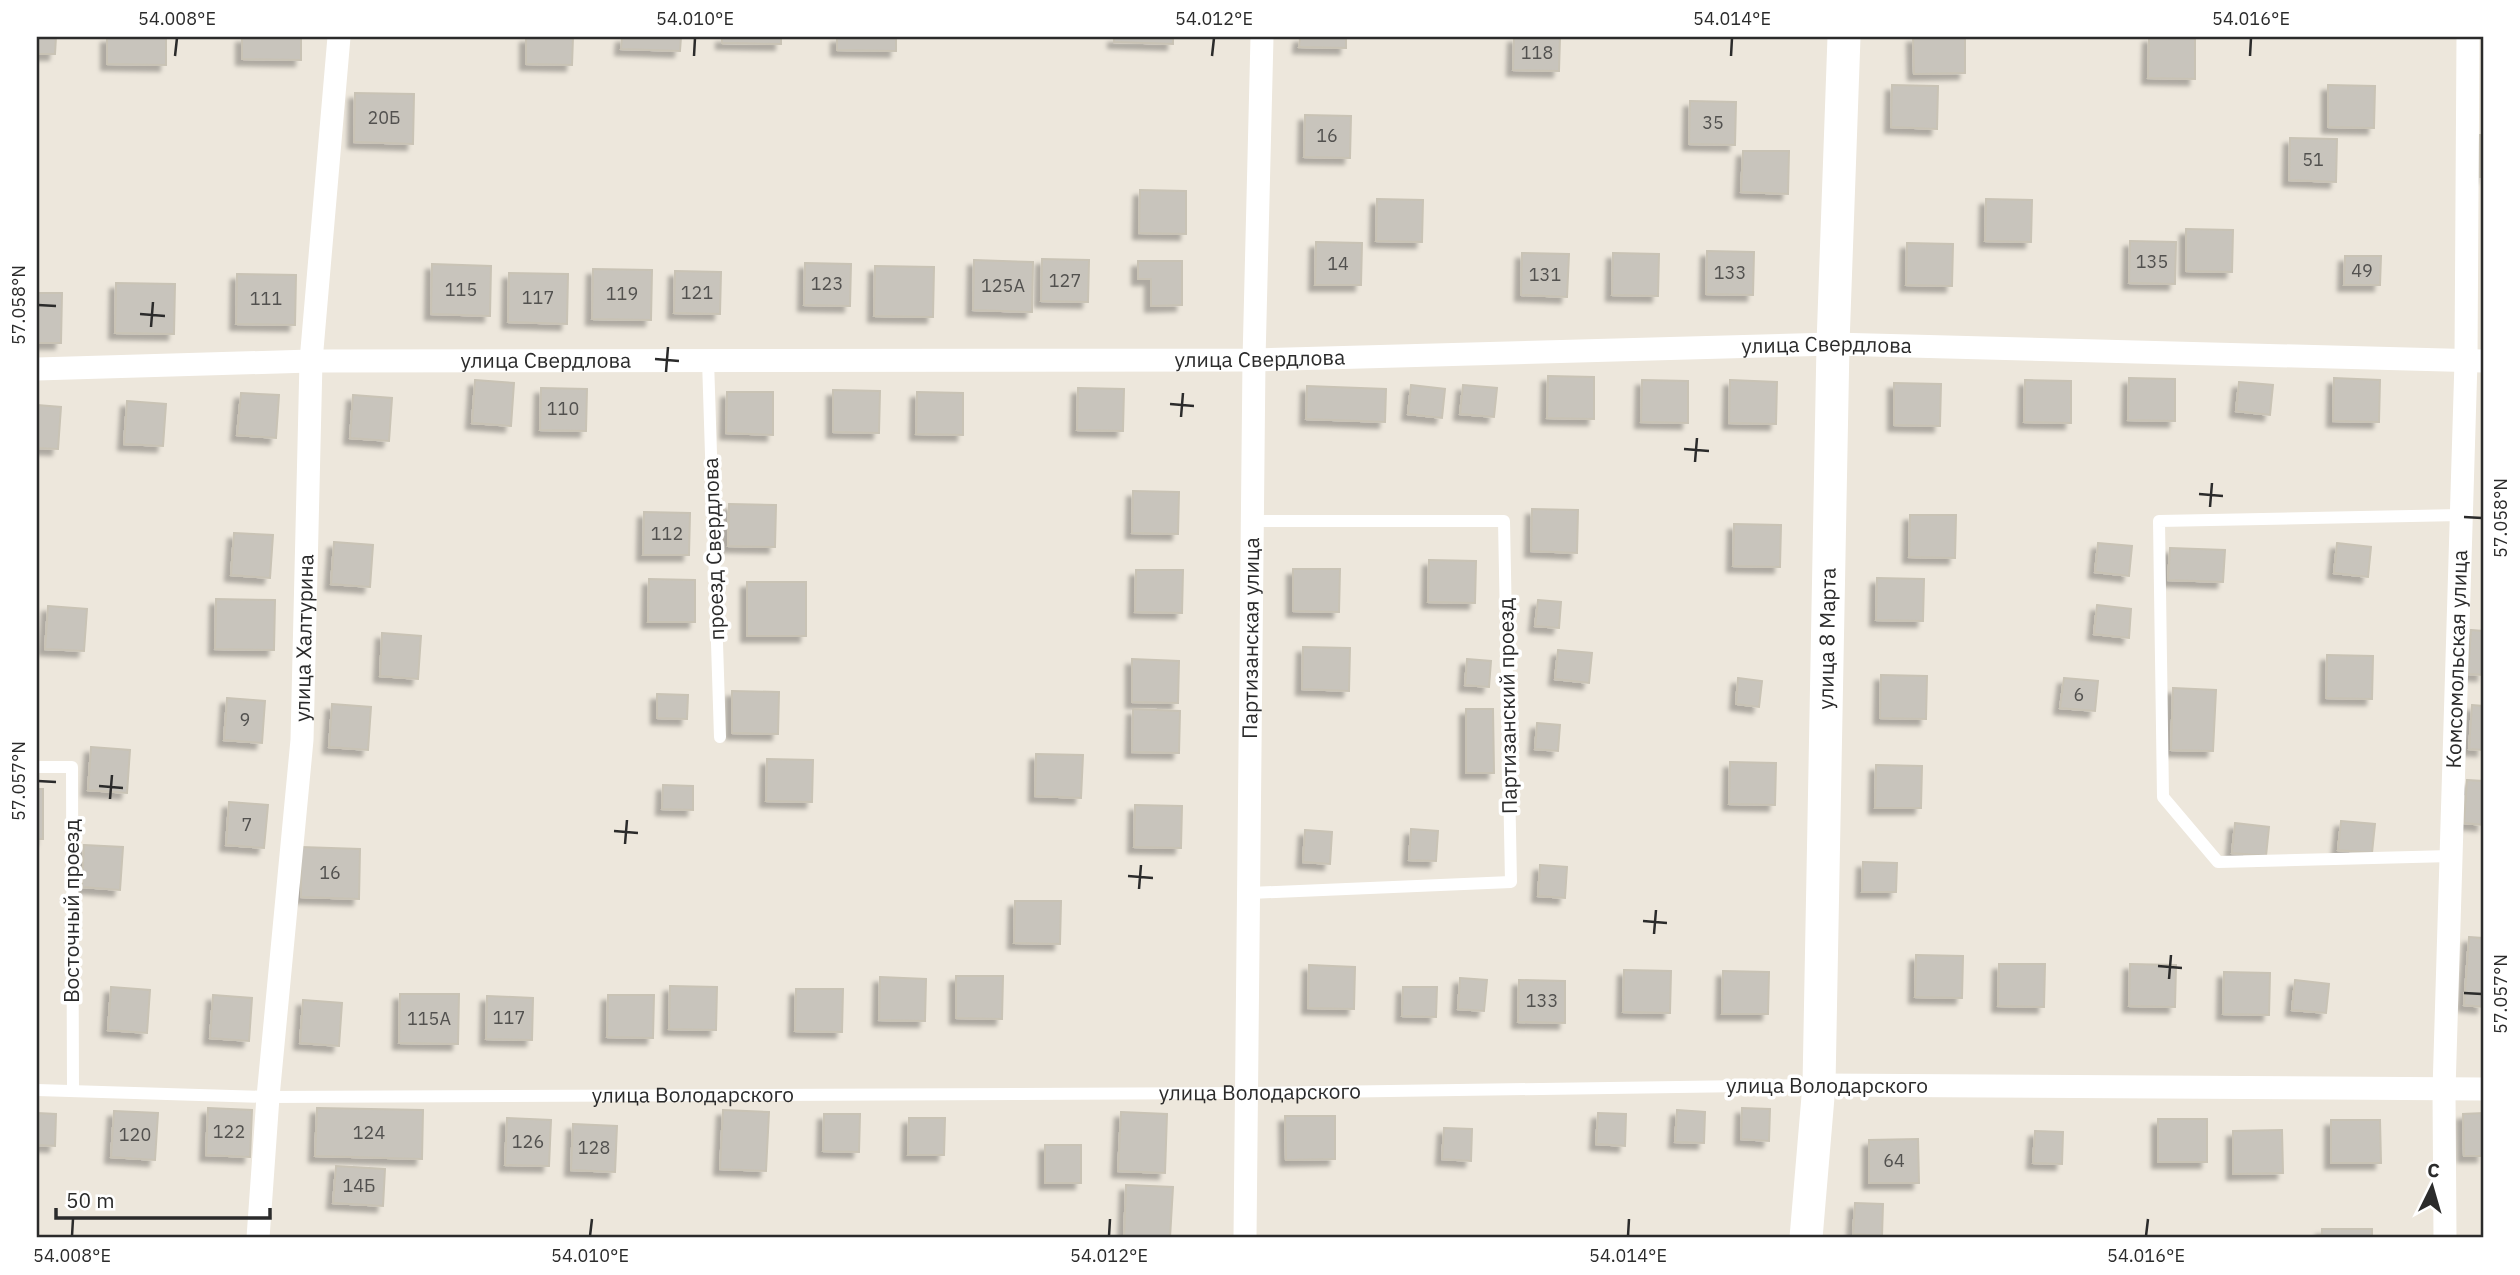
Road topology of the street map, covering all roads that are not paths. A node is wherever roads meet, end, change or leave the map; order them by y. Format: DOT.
graph roads {
  1 [pos="339,37"];
  2 [pos="1262,37"];
  3 [pos="1844,37"];
  4 [pos="2468,37"];
  5 [pos="1833,344"];
  6 [pos="708,360"];
  7 [pos="1254,360"];
  8 [pos="311,361"];
  9 [pos="2475,361"];
  10 [pos="37,369"];
  11 [pos="2461,515"];
  12 [pos="1253,521"];
  13 [pos="720,737"];
  14 [pos="37,767"];
  15 [pos="2451,856"];
  16 [pos="1250,893"];
  17 [pos="1819,1085"];
  18 [pos="2483,1089"];
  19 [pos="37,1090"];
  20 [pos="2444,1090"];
  21 [pos="73,1091"];
  22 [pos="1248,1093"];
  23 [pos="268,1097"];
  24 [pos="258,1238"];
  25 [pos="1245,1238"];
  26 [pos="1806,1238"];
  27 [pos="2445,1238"];
  1 -- 8 [label="street, улица Халтурина"];
  2 -- 7 [label="street, Партизанская улица"];
  3 -- 5 [label="main road, улица 8 Марта"];
  4 -- 9 [label="street, Комсомольская улица"];
  5 -- 7 [label="street, улица Свердлова"];
  5 -- 9 [label="street, улица Свердлова"];
  5 -- 17 [label="main road, улица 8 Марта"];
  6 -- 7 [label="street, улица Свердлова"];
  6 -- 8 [label="street, улица Свердлова"];
  6 -- 13 [label="lane, проезд Свердлова"];
  7 -- 12 [label="street, Партизанская улица"];
  8 -- 10 [label="street, улица Свердлова"];
  8 -- 23 [label="street, улица Халтурина"];
  9 -- 11 [label="street, Комсомольская улица"];
  11 -- 15 [label="street, Комсомольская улица"];
  11 -- 15 [label="lane"];
  12 -- 16 [label="street, Партизанская улица"];
  12 -- 16 [label="lane, Партизанский проезд"];
  14 -- 21 [label="lane, Восточный проезд"];
  15 -- 20 [label="street, Комсомольская улица"];
  16 -- 22 [label="street, Партизанская улица"];
  17 -- 20 [label="street, улица Володарского"];
  17 -- 22 [label="lane, улица Володарского"];
  17 -- 26 [label="main road, улица 8 Марта"];
  18 -- 20 [label="street, улица Володарского"];
  19 -- 21 [label="lane, улица Володарского"];
  20 -- 27 [label="street, Комсомольская улица"];
  21 -- 23 [label="lane, улица Володарского"];
  22 -- 23 [label="lane, улица Володарского"];
  22 -- 25 [label="street, Партизанская улица"];
  23 -- 24 [label="street, улица Халтурина"];
}
